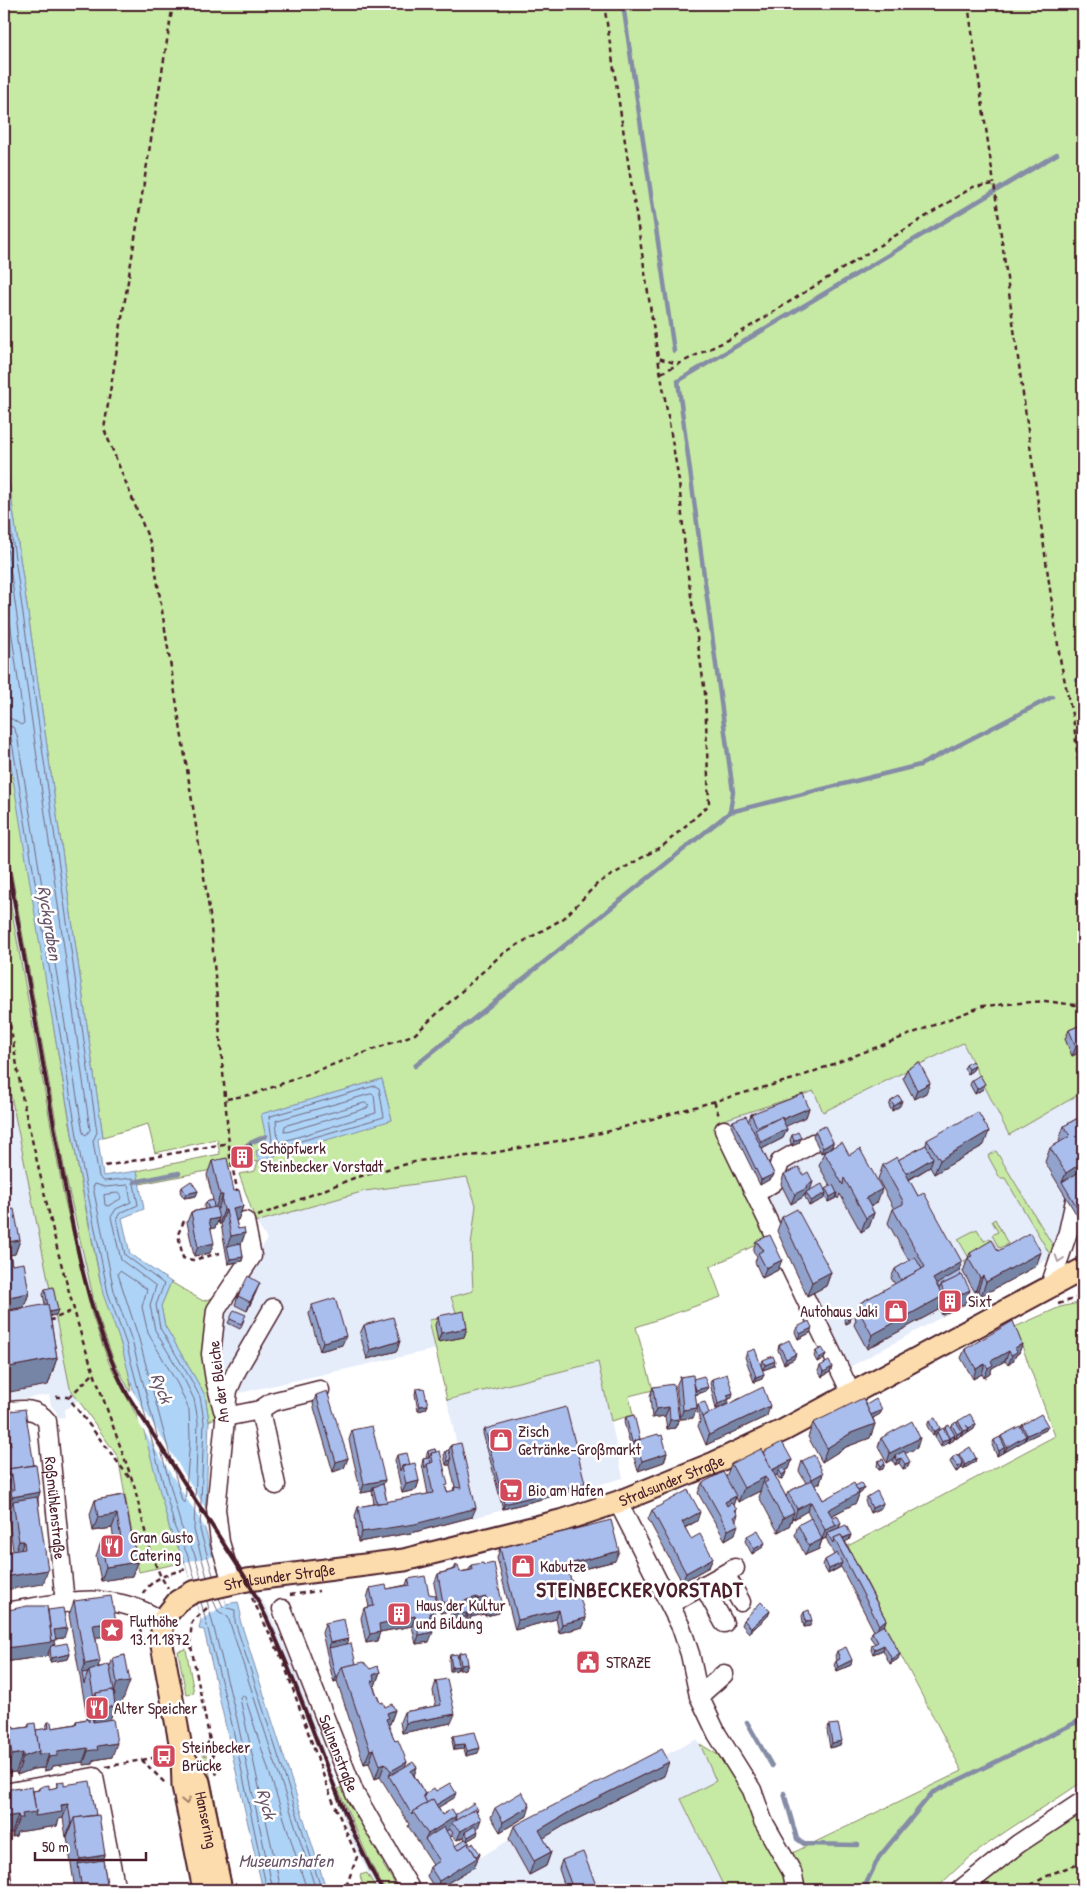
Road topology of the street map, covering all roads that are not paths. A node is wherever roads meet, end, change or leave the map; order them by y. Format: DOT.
graph roads {
  1 [pos="724,1130"];
  2 [pos="813,1143"];
  3 [pos="1083,1184"];
  4 [pos="755,1194"];
  5 [pos="252,1219"];
  6 [pos="1083,1269"];
  7 [pos="1050,1286"];
  8 [pos="273,1308"];
  9 [pos="320,1390"];
  10 [pos="852,1395"];
  11 [pos="260,1410"];
  12 [pos="4,1412"];
  13 [pos="226,1417"];
  14 [pos="276,1484"];
  15 [pos="618,1502"];
  16 [pos="226,1584"];
  17 [pos="703,1585"];
  18 [pos="741,1602"];
  19 [pos="64,1603"];
  20 [pos="670,1604"];
  21 [pos="282,1609"];
  22 [pos="4,1612"];
  23 [pos="162,1622"];
  24 [pos="724,1623"];
  25 [pos="724,1674"];
  26 [pos="699,1696"];
  27 [pos="182,1753"];
  28 [pos="4,1793"];
  29 [pos="1083,1801"];
  30 [pos="116,1890"];
  31 [pos="204,1890"];
  32 [pos="221,1890"];
  33 [pos="411,1890"];
  34 [pos="796,1890"];
  35 [pos="960,1890"];
  1 -- 4 [label="street"];
  2 -- 4 [label="street"];
  3 -- 7 [label="street, one-way"];
  4 -- 10 [label="street"];
  5 -- 13 [label="street, An der Bleiche"];
  6 -- 7 [label="main road, Stralsunder Straße"];
  7 -- 10 [label="main road, Stralsunder Straße"];
  8 -- 13 [label="street"];
  9 -- 11 [label="street"];
  10 -- 15 [label="main road, Stralsunder Straße"];
  11 -- 13 [label="street"];
  11 -- 14 [label="street"];
  12 -- 19 [label="street, Roßmühlenstraße"];
  13 -- 16 [label="street, An der Bleiche"];
  15 -- 16 [label="main road, Stralsunder Straße"];
  15 -- 20 [label="street"];
  16 -- 23 [label="main road, Stralsunder Straße"];
  17 -- 18 [label="street"];
  17 -- 20 [label="street"];
  17 -- 24 [label="street"];
  19 -- 22 [label="street"];
  19 -- 23 [label="street"];
  20 -- 26 [label="street"];
  21 -- 33 [label="street, Salinenstraße"];
  23 -- 27 [label="main road, Hansering"];
  25 -- 26 [label="street"];
  26 -- 34 [label="street"];
  27 -- 31 [label="main road, Hansering, one-way"];
  27 -- 32 [label="main road, Hansering"];
  28 -- 30 [label="street"];
  29 -- 35 [label="street"];
}
